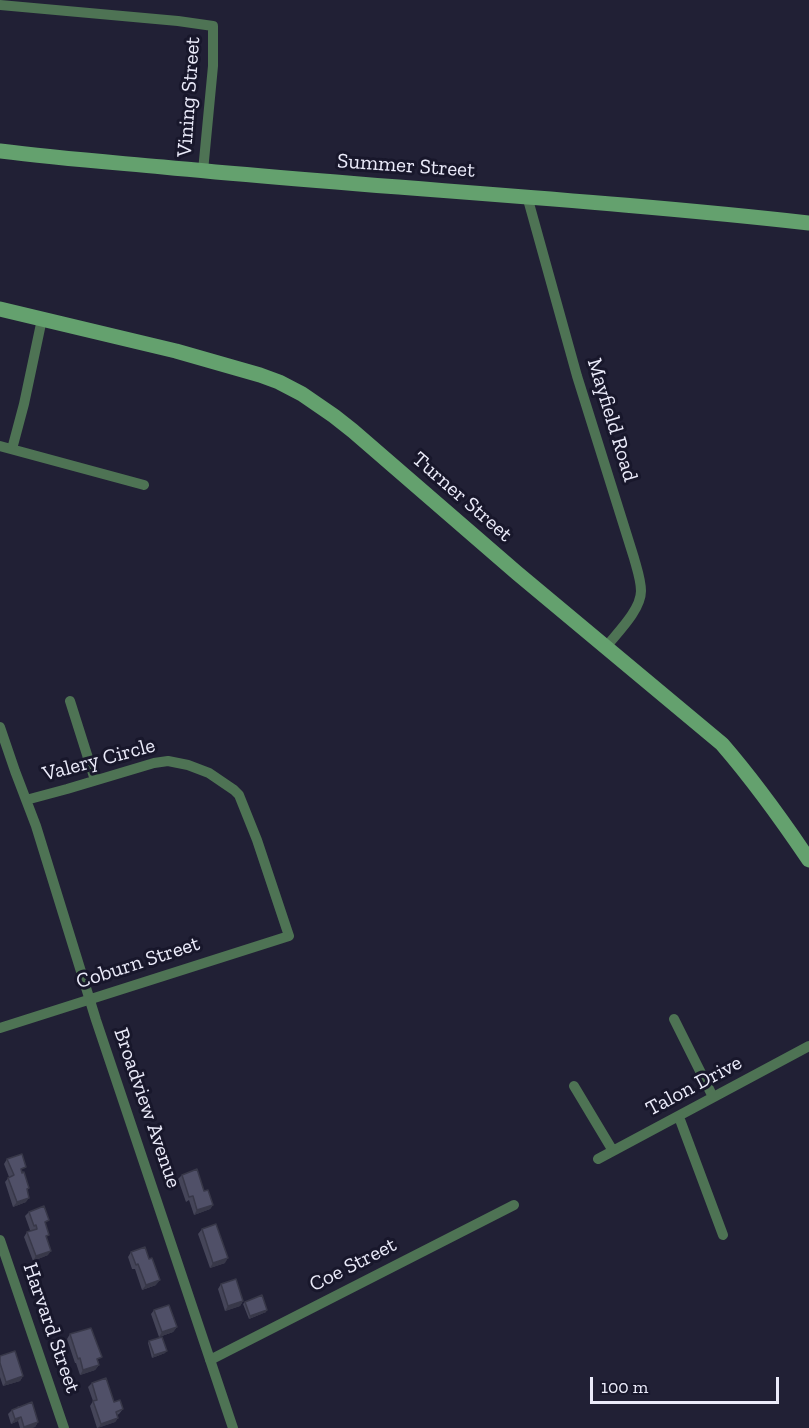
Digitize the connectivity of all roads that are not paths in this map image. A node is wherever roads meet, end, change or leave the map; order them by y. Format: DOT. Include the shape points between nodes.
graph roads {
  1 [pos="0,4"];
  2 [pos="0,151"];
  3 [pos="203,171"];
  4 [pos="527,196"];
  5 [pos="809,223"];
  6 [pos="0,309"];
  7 [pos="42,319"];
  8 [pos="0,446"];
  9 [pos="12,448"];
  10 [pos="144,485"];
  11 [pos="606,647"];
  12 [pos="70,700"];
  13 [pos="0,727"];
  14 [pos="95,780"];
  15 [pos="26,800"];
  16 [pos="809,860"];
  17 [pos="289,936"];
  18 [pos="90,999"];
  19 [pos="674,1019"];
  20 [pos="0,1028"];
  21 [pos="809,1047"];
  22 [pos="574,1086"];
  23 [pos="713,1097"];
  24 [pos="679,1117"];
  25 [pos="613,1150"];
  26 [pos="598,1159"];
  27 [pos="514,1205"];
  28 [pos="723,1235"];
  29 [pos="0,1240"];
  30 [pos="210,1360"];
  31 [pos="64,1428"];
  32 [pos="233,1428"];
  1 -- 3 [label="street, Vining Street" via="213,26"];
  2 -- 3 [label="main road, Summer Street"];
  3 -- 4 [label="main road, Summer Street"];
  4 -- 5 [label="main road, Summer Street"];
  4 -- 11 [label="street, Mayfield Road" via="641,589 637,606"];
  6 -- 7 [label="main road, Turner Street"];
  7 -- 9 [label="street"];
  7 -- 11 [label="main road, Turner Street" via="250,372 302,394 352,430"];
  8 -- 9 [label="street"];
  9 -- 10 [label="street"];
  11 -- 16 [label="main road, Turner Street" via="722,744"];
  12 -- 14 [label="street"];
  13 -- 15 [label="street, Broadview Avenue"];
  14 -- 15 [label="street, Valery Circle"];
  14 -- 17 [label="street, Valery Circle" via="168,761 209,773 234,790 242,800"];
  15 -- 18 [label="street, Broadview Avenue"];
  17 -- 18 [label="street, Coburn Street"];
  18 -- 20 [label="street, Coburn Street"];
  18 -- 30 [label="street, Broadview Avenue"];
  19 -- 23 [label="street"];
  21 -- 23 [label="street, Talon Drive"];
  22 -- 25 [label="street"];
  23 -- 24 [label="street, Talon Drive"];
  24 -- 25 [label="street, Talon Drive"];
  24 -- 28 [label="street"];
  25 -- 26 [label="street, Talon Drive"];
  27 -- 30 [label="street, Coe Street"];
  29 -- 31 [label="street, Harvard Street"];
  30 -- 32 [label="street, Broadview Avenue"];
}
